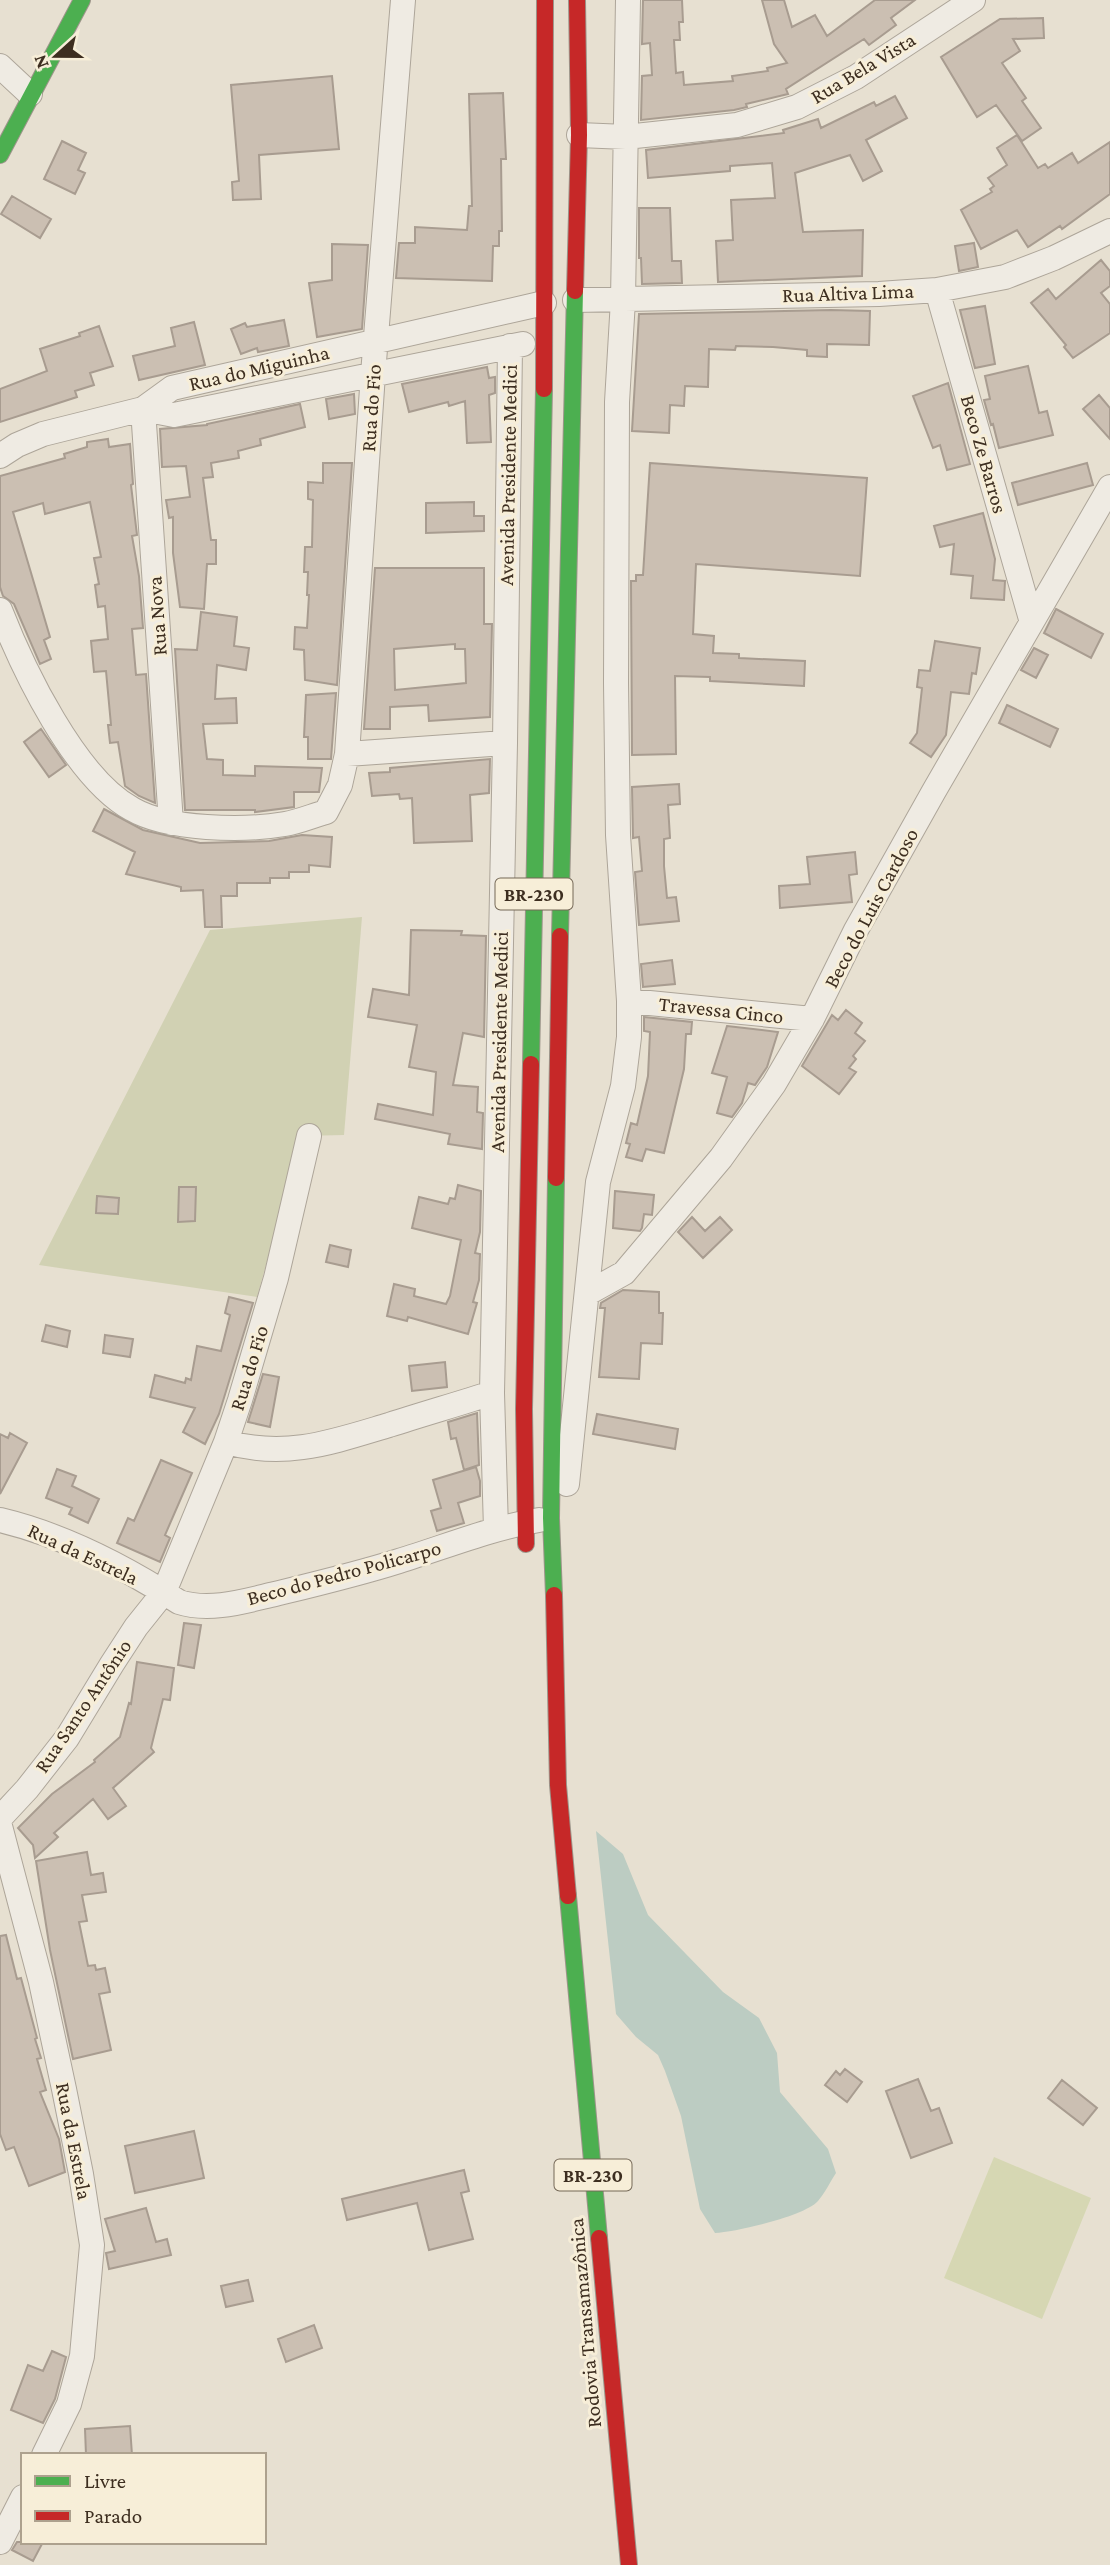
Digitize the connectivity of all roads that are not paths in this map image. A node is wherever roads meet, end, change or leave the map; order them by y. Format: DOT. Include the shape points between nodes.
graph roads {
  1 [pos="82,0"];
  2 [pos="403,0"];
  3 [pos="545,0"];
  4 [pos="577,0"];
  5 [pos="628,0"];
  6 [pos="973,0"];
  7 [pos="0,66"];
  8 [pos="30,94"];
  9 [pos="579,135"];
  10 [pos="626,137"];
  11 [pos="0,155"];
  12 [pos="545,199"];
  13 [pos="576,201"];
  14 [pos="1110,231"];
  15 [pos="937,289"];
  16 [pos="575,300"];
  17 [pos="623,300"];
  18 [pos="544,303"];
  19 [pos="543,341"];
  20 [pos="376,342"];
  21 [pos="510,345"];
  22 [pos="373,374"];
  23 [pos="143,409"];
  24 [pos="544,410"];
  25 [pos="573,413"];
  26 [pos="0,456"];
  27 [pos="1110,487"];
  28 [pos="0,610"];
  29 [pos="1031,619"];
  30 [pos="505,743"];
  31 [pos="347,754"];
  32 [pos="171,823"];
  33 [pos="629,1000"];
  34 [pos="812,1019"];
  35 [pos="309,1136"];
  36 [pos="588,1293"];
  37 [pos="492,1393"];
  38 [pos="226,1442"];
  39 [pos="551,1517"];
  40 [pos="0,1520"];
  41 [pos="524,1522"];
  42 [pos="496,1529"];
  43 [pos="526,1558"];
  44 [pos="164,1592"];
  45 [pos="541,1708"];
  46 [pos="558,1785"];
  47 [pos="0,1818"];
  48 [pos="0,1826"];
  49 [pos="45,2453"];
  50 [pos="21,2501"];
  51 [pos="0,2542"];
  52 [pos="629,2565"];
  1 -- 8 [label="main road"];
  2 -- 20 [label="street, Rua do Fio"];
  3 -- 12 [label="main road, BR-230"];
  4 -- 9 [label="main road, BR-230"];
  5 -- 10 [label="street"];
  6 -- 10 [label="street, Rua Bela Vista" via="856,77 797,107 737,125"];
  7 -- 8 [label="street"];
  8 -- 11 [label="main road"];
  9 -- 10 [label="street, Rua Bela Vista"];
  9 -- 13 [label="main road, BR-230"];
  10 -- 17 [label="street"];
  12 -- 13 [label="main road"];
  12 -- 18 [label="main road, BR-230"];
  13 -- 16 [label="main road, BR-230"];
  14 -- 15 [label="street, Rua Altiva Lima" via="1005,276"];
  15 -- 17 [label="street, Rua Altiva Lima"];
  15 -- 29 [label="street, Beco Ze Barros"];
  16 -- 17 [label="street, Rua Altiva Lima"];
  16 -- 25 [label="main road, BR-230"];
  17 -- 33 [label="street" via="617,402 616,749"];
  18 -- 19 [label="main road, BR-230"];
  18 -- 20 [label="street, Rua do Miguinha"];
  19 -- 21 [label="street, Rua do Miguinha"];
  19 -- 24 [label="main road, BR-230"];
  20 -- 22 [label="street, Rua do Fio"];
  20 -- 23 [label="street, Rua do Miguinha" via="172,388"];
  21 -- 22 [label="street, Rua do Miguinha"];
  21 -- 30 [label="street, Avenida Presidente Medici"];
  22 -- 23 [label="street, Rua do Miguinha" via="174,415"];
  22 -- 31 [label="street, Rua do Fio"];
  23 -- 26 [label="street, Rua do Miguinha" via="43,434"];
  23 -- 32 [label="street, Rua Nova"];
  24 -- 25 [label="main road"];
  24 -- 41 [label="main road, BR-230"];
  25 -- 39 [label="main road, BR-230"];
  27 -- 29 [label="street, Beco do Luis Cardoso"];
  28 -- 32 [label="street" via="19,657 74,751 131,809"];
  29 -- 34 [label="street, Beco do Luis Cardoso" via="856,930"];
  30 -- 31 [label="street"];
  30 -- 37 [label="street, Avenida Presidente Medici"];
  31 -- 32 [label="street, Rua do Fio" via="340,785 326,812 285,824 192,827"];
  33 -- 34 [label="street, Travessa Cinco"];
  33 -- 36 [label="street" via="623,1086 598,1182"];
  34 -- 36 [label="street, Beco do Luis Cardoso" via="774,1084 721,1158 624,1273"];
  35 -- 38 [label="street, Rua do Fio" via="267,1312"];
  36 -- 39 [label="street" via="569,1470 561,1505"];
  37 -- 38 [label="street" via="325,1444 267,1450"];
  37 -- 42 [label="street, Avenida Presidente Medici"];
  38 -- 44 [label="street, Rua do Fio"];
  39 -- 41 [label="street, Beco do Pedro Policarpo"];
  39 -- 46 [label="main road, BR-230"];
  40 -- 44 [label="street, Rua da Estrela" via="70,1544"];
  41 -- 42 [label="street, Beco do Pedro Policarpo"];
  41 -- 43 [label="main road, BR-230"];
  42 -- 44 [label="street, Beco do Pedro Policarpo" via="397,1562 247,1601 189,1605"];
  44 -- 47 [label="street, Rua Santo Antônio" via="111,1664 67,1738"];
  45 -- 46 [label="main road, BR-230"];
  46 -- 52 [label="main road, Rodovia Transamazônica / BR-230"];
  48 -- 49 [label="street, Rua da Estrela" via="41,1982 92,2245 82,2356 69,2404"];
  50 -- 51 [label="street"];
}
